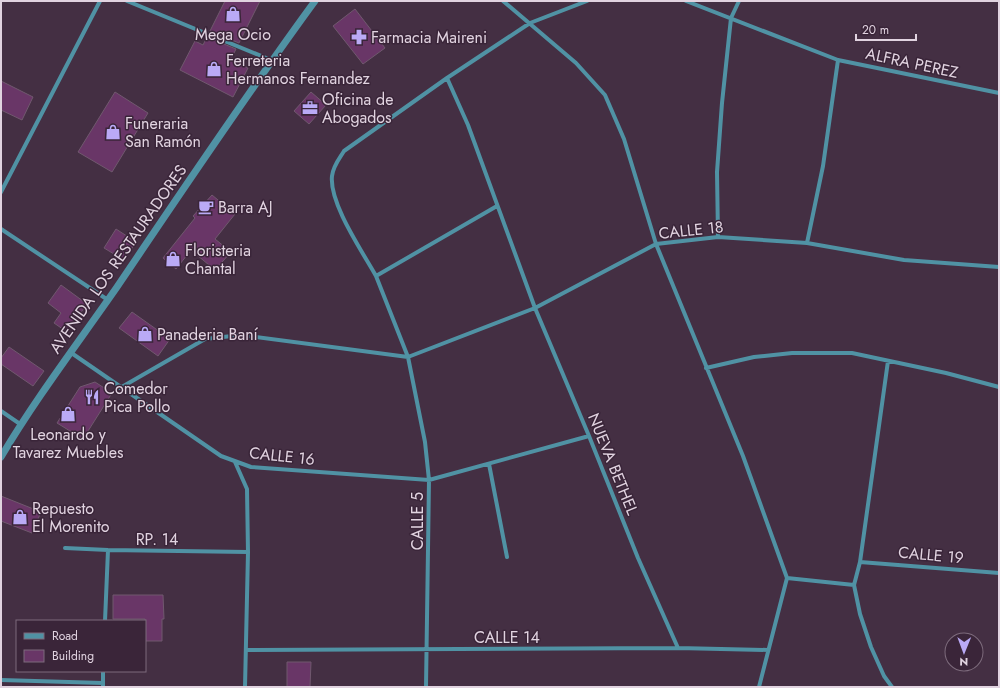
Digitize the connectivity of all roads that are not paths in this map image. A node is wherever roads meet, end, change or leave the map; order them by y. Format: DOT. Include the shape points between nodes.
graph roads {
  1 [pos="100,1"];
  2 [pos="127,1"];
  3 [pos="315,1"];
  4 [pos="503,1"];
  5 [pos="587,1"];
  6 [pos="686,1"];
  7 [pos="739,1"];
  8 [pos="731,18"];
  9 [pos="530,23"];
  10 [pos="271,60"];
  11 [pos="838,60"];
  12 [pos="447,78"];
  13 [pos="999,93"];
  14 [pos="1,192"];
  15 [pos="497,206"];
  16 [pos="1,229"];
  17 [pos="718,237"];
  18 [pos="656,244"];
  19 [pos="807,244"];
  20 [pos="999,267"];
  21 [pos="376,276"];
  22 [pos="108,300"];
  23 [pos="535,308"];
  24 [pos="70,352"];
  25 [pos="408,357"];
  26 [pos="888,361"];
  27 [pos="706,368"];
  28 [pos="999,387"];
  29 [pos="120,388"];
  30 [pos="1,411"];
  31 [pos="20,424"];
  32 [pos="589,436"];
  33 [pos="1,457"];
  34 [pos="235,462"];
  35 [pos="489,464"];
  36 [pos="429,480"];
  37 [pos="65,548"];
  38 [pos="108,550"];
  39 [pos="248,552"];
  40 [pos="507,558"];
  41 [pos="860,562"];
  42 [pos="999,573"];
  43 [pos="787,578"];
  44 [pos="854,585"];
  45 [pos="105,620"];
  46 [pos="678,648"];
  47 [pos="427,649"];
  48 [pos="246,650"];
  49 [pos="768,650"];
  50 [pos="103,672"];
  51 [pos="1,680"];
  52 [pos="103,685"];
  53 [pos="245,687"];
  54 [pos="426,687"];
  55 [pos="759,687"];
  56 [pos="892,687"];
  1 -- 14 [label="street"];
  2 -- 10 [label="street"];
  3 -- 10 [label="street, AVENIDA LOS RESTAURADORES"];
  4 -- 9 [label="street"];
  5 -- 9 [label="street, CALLE 5"];
  6 -- 8 [label="street, ALFRA PEREZ"];
  7 -- 8 [label="street"];
  8 -- 11 [label="street, ALFRA PEREZ"];
  8 -- 17 [label="street" via="722,103"];
  9 -- 12 [label="street, CALLE 5"];
  9 -- 18 [label="street" via="576,63 605,95 624,139"];
  10 -- 22 [label="street, AVENIDA LOS RESTAURADORES"];
  11 -- 13 [label="street, ALFRA PEREZ"];
  11 -- 19 [label="street" via="823,166"];
  12 -- 15 [label="street, NUEVA BETHEL" via="468,125"];
  12 -- 21 [label="street, CALLE 5" via="344,151 336,163 332,176 333,193 342,215"];
  15 -- 21 [label="street"];
  15 -- 23 [label="street, NUEVA BETHEL"];
  16 -- 22 [label="street"];
  17 -- 18 [label="street, CALLE 18"];
  17 -- 19 [label="street, CALLE 18"];
  18 -- 23 [label="street, CALLE 18"];
  18 -- 27 [label="street"];
  19 -- 20 [label="street, CALLE 18" via="904,260"];
  21 -- 25 [label="street, CALLE 5"];
  22 -- 24 [label="street, AVENIDA LOS RESTAURADORES"];
  23 -- 25 [label="street, CALLE 18"];
  23 -- 32 [label="street, NUEVA BETHEL"];
  24 -- 29 [label="street, CALLE 16"];
  24 -- 31 [label="street, AVENIDA LOS RESTAURADORES"];
  25 -- 29 [label="street" via="241,335 205,339"];
  25 -- 36 [label="street, CALLE 5" via="425,442"];
  26 -- 27 [label="street" via="852,353 792,353 754,357"];
  26 -- 28 [label="street"];
  26 -- 41 [label="street"];
  27 -- 43 [label="street"];
  29 -- 34 [label="street, CALLE 16" via="221,456"];
  30 -- 31 [label="street"];
  31 -- 33 [label="street, AVENIDA LOS RESTAURADORES"];
  32 -- 35 [label="street, CALLE 16"];
  32 -- 46 [label="street, NUEVA BETHEL" via="638,558"];
  34 -- 36 [label="street, CALLE 16" via="251,467"];
  34 -- 39 [label="street" via="247,489"];
  35 -- 36 [label="street, CALLE 16"];
  35 -- 40 [label="street"];
  36 -- 47 [label="street, CALLE 5"];
  37 -- 38 [label="street, RP. 14"];
  38 -- 39 [label="street, RP. 14"];
  38 -- 45 [label="street"];
  39 -- 48 [label="street"];
  41 -- 42 [label="street, CALLE 19"];
  41 -- 44 [label="street"];
  43 -- 44 [label="street"];
  43 -- 49 [label="street"];
  44 -- 56 [label="street" via="871,647"];
  46 -- 47 [label="street, CALLE 14"];
  46 -- 49 [label="street, CALLE 14"];
  47 -- 48 [label="street, CALLE 14"];
  47 -- 54 [label="street, CALLE 5"];
  48 -- 53 [label="street"];
  49 -- 55 [label="street"];
  50 -- 52 [label="street"];
  51 -- 52 [label="street"];
}
